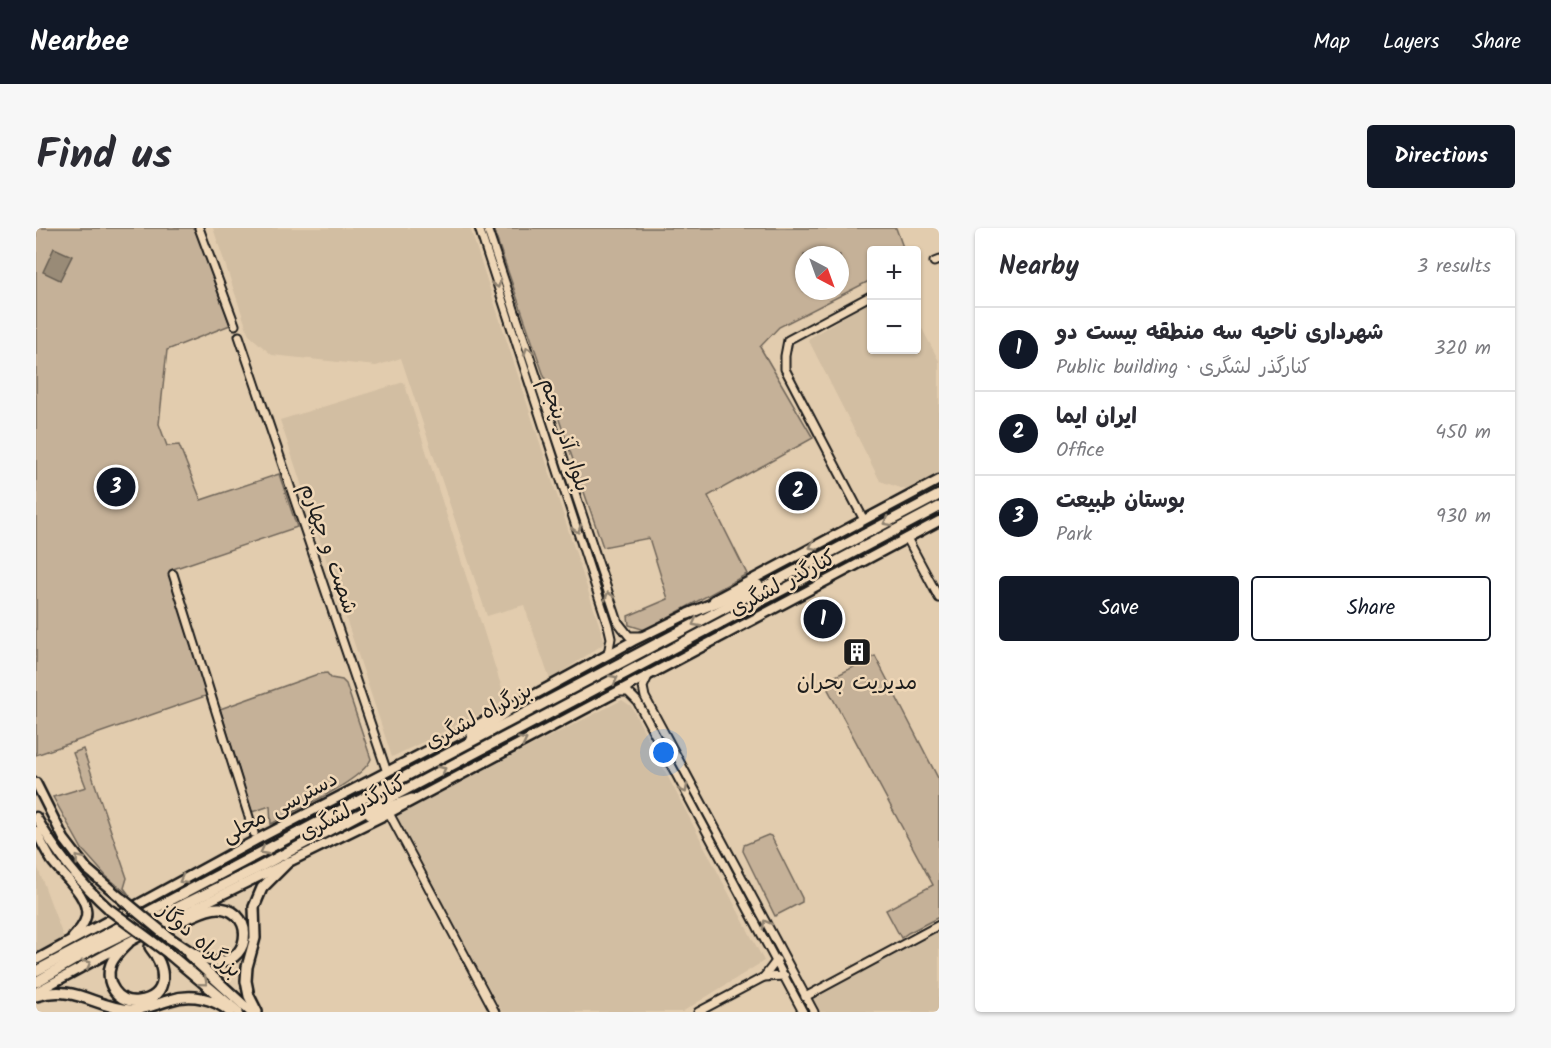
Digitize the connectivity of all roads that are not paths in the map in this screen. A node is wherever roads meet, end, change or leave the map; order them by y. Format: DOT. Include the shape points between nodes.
graph roads {
  1 [pos="199,228"];
  2 [pos="479,228"];
  3 [pos="487,228"];
  4 [pos="867,298"];
  5 [pos="235,325"];
  6 [pos="239,336"];
  7 [pos="939,480"];
  8 [pos="939,495"];
  9 [pos="939,507"];
  10 [pos="864,520"];
  11 [pos="939,521"];
  12 [pos="907,538"];
  13 [pos="794,572"];
  14 [pos="173,574"];
  15 [pos="939,598"];
  16 [pos="687,614"];
  17 [pos="642,636"];
  18 [pos="608,654"];
  19 [pos="652,672"];
  20 [pos="615,692"];
  21 [pos="645,697"];
  22 [pos="637,700"];
  23 [pos="514,706"];
  24 [pos="433,762"];
  25 [pos="387,772"];
  26 [pos="36,783"];
  27 [pos="412,799"];
  28 [pos="389,813"];
  29 [pos="36,816"];
  30 [pos="334,827"];
  31 [pos="36,831"];
  32 [pos="254,834"];
  33 [pos="288,862"];
  34 [pos="122,899"];
  35 [pos="110,910"];
  36 [pos="124,920"];
  37 [pos="162,924"];
  38 [pos="939,925"];
  39 [pos="168,937"];
  40 [pos="128,942"];
  41 [pos="64,945"];
  42 [pos="784,957"];
  43 [pos="36,960"];
  44 [pos="776,960"];
  45 [pos="36,971"];
  46 [pos="784,976"];
  47 [pos="764,977"];
  48 [pos="36,982"];
  49 [pos="36,994"];
  50 [pos="806,997"];
  51 [pos="230,1012"];
  52 [pos="238,1012"];
  53 [pos="251,1012"];
  54 [pos="257,1012"];
  55 [pos="495,1012"];
  56 [pos="698,1012"];
  57 [pos="803,1012"];
  58 [pos="814,1012"];
  1 -- 5 [label="street"];
  2 -- 18 [label="street, بلوار آذر پنجم, one-way" via="608,625"];
  17 -- 3 [label="street, بلوار آذر پنجم, one-way" via="629,636 618,622"];
  4 -- 10 [label="street" via="788,340 785,356 785,369"];
  6 -- 25 [label="street, شصت و چهارم"];
  7 -- 10 [label="main road, کنارگذر لشگری"];
  8 -- 13 [label="highway, بزرگراه لشگری, one-way"];
  30 -- 9 [label="highway, بزرگراه لشگری, one-way"];
  10 -- 16 [label="main road, کنارگذر لشگری, one-way"];
  11 -- 12 [label="main road, کنارگذر لشگری"];
  12 -- 15 [label="street"];
  12 -- 19 [label="main road, کنارگذر لشگری"];
  13 -- 16 [label="highway"];
  13 -- 24 [label="highway, بزرگراه لشگری, one-way"];
  14 -- 32 [label="street"];
  16 -- 17 [label="main road, کنارگذر لشگری"];
  17 -- 18 [label="main road, کنارگذر لشگری"];
  18 -- 23 [label="main road, کنارگذر لشگری"];
  19 -- 20 [label="main road, کنارگذر لشگری"];
  19 -- 21 [label="street" via="643,684"];
  20 -- 22 [label="street" via="628,692"];
  27 -- 20 [label="main road, کنارگذر لشگری, one-way"];
  21 -- 22 [label="street"];
  42 -- 21 [label="street, one-way"];
  22 -- 44 [label="street, one-way"];
  23 -- 24 [label="highway"];
  23 -- 25 [label="main road, دسترسی محلی"];
  24 -- 45 [label="highway, بزرگراه لشگری, one-way"];
  25 -- 41 [label="main road, دسترسی محلی, one-way"];
  34 -- 26 [label="main road, one-way" via="87,868 64,839"];
  27 -- 28 [label="main road, کنارگذر لشگری"];
  27 -- 30 [label="highway"];
  28 -- 33 [label="main road, کنارگذر لشگری"];
  28 -- 55 [label="street"];
  29 -- 35 [label="main road" via="64,862"];
  30 -- 48 [label="highway, بزرگراه لشگری"];
  31 -- 41 [label="main road" via="52,861 85,906 82,926"];
  33 -- 37 [label="main road, کنارگذر لشگری"];
  33 -- 54 [label="highway" via="262,888 254,907 255,938 246,981"];
  34 -- 39 [label="highway, بزرگراه دوگاز, bridge"];
  35 -- 36 [label="highway, بزرگراه دوگاز, bridge"];
  36 -- 40 [label="highway, bridge" via="162,966 159,990 140,1001 114,991 109,983 111,962"];
  36 -- 52 [label="highway, بزرگراه دوگاز, one-way, bridge"];
  37 -- 39 [label="highway" via="218,908 235,915 245,929 242,948 225,961 203,958"];
  37 -- 40 [label="main road, کنارگذر لشگری"];
  38 -- 50 [label="street"];
  39 -- 53 [label="highway, بزرگراه دوگاز"];
  49 -- 40 [label="main road, کنارگذر لشگری, one-way"];
  41 -- 43 [label="main road"];
  42 -- 44 [label="street"];
  42 -- 50 [label="street"];
  44 -- 46 [label="street"];
  44 -- 47 [label="street"];
  46 -- 47 [label="street"];
  46 -- 57 [label="street"];
  47 -- 56 [label="street"];
  49 -- 51 [label="highway" via="68,992 129,1010 172,999 200,997"];
  50 -- 58 [label="street"];
}
